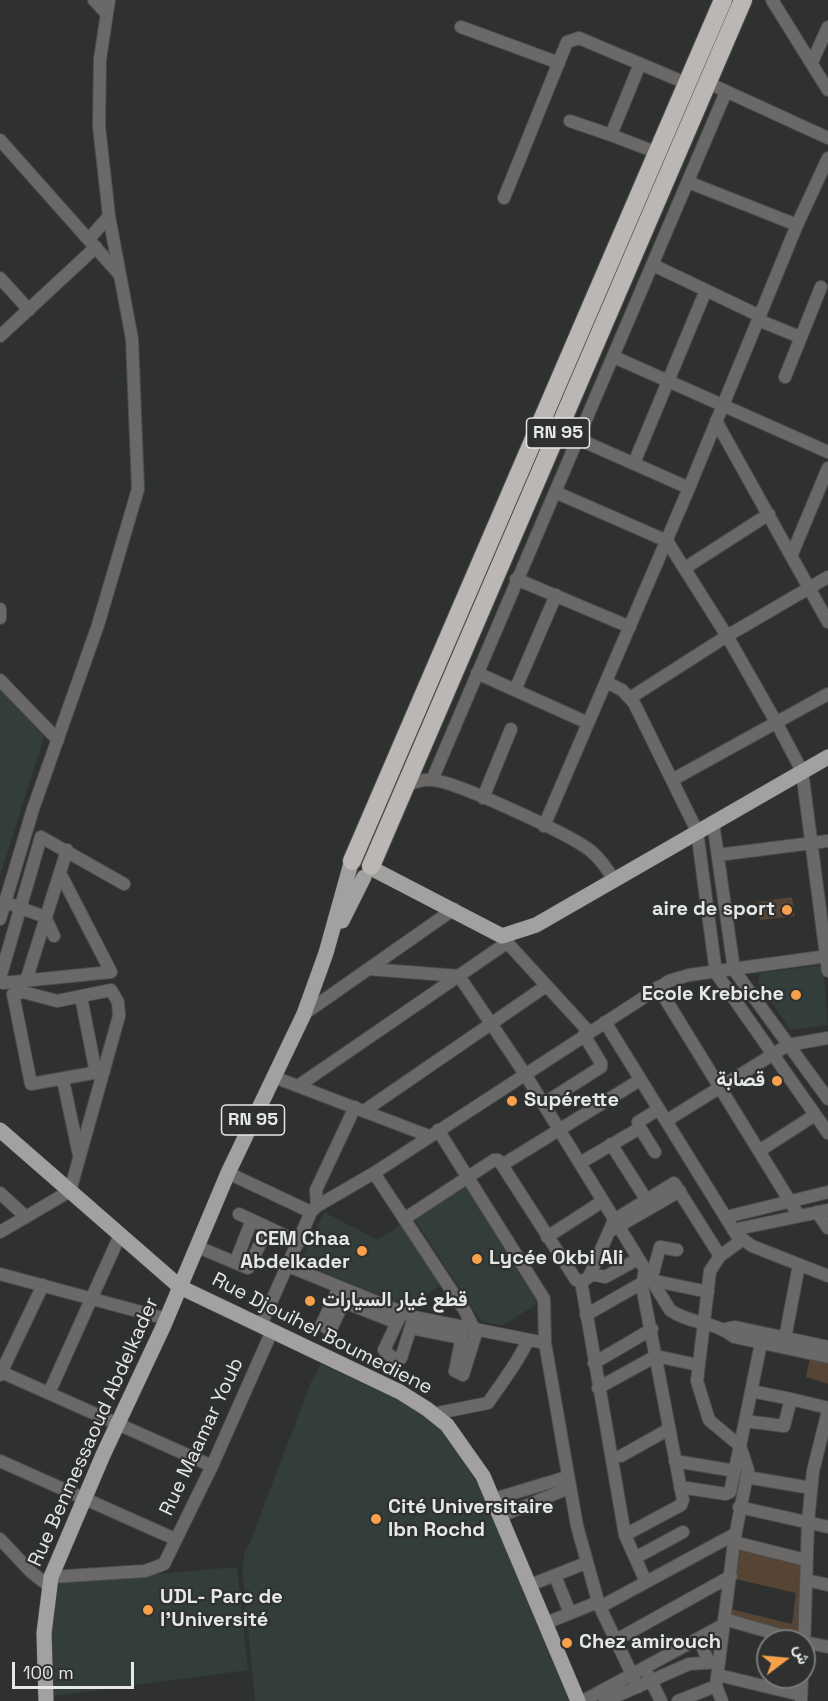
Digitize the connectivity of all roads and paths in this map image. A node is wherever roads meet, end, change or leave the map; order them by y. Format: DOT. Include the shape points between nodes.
graph roads {
  1 [pos="94,0"];
  2 [pos="723,0"];
  3 [pos="743,0"];
  4 [pos="772,0"];
  5 [pos="107,6"];
  6 [pos="461,27"];
  7 [pos="828,27"];
  8 [pos="812,62"];
  9 [pos="559,63"];
  10 [pos="640,64"];
  11 [pos="688,84"];
  12 [pos="708,84"];
  13 [pos="828,90"];
  14 [pos="726,92"];
  15 [pos="570,121"];
  16 [pos="610,135"];
  17 [pos="828,138"];
  18 [pos="0,140"];
  19 [pos="658,153"];
  20 [pos="828,158"];
  21 [pos="688,182"];
  22 [pos="504,198"];
  23 [pos="109,216"];
  24 [pos="797,225"];
  25 [pos="93,243"];
  26 [pos="653,265"];
  27 [pos="121,275"];
  28 [pos="0,278"];
  29 [pos="821,287"];
  30 [pos="706,290"];
  31 [pos="29,310"];
  32 [pos="759,318"];
  33 [pos="0,336"];
  34 [pos="800,338"];
  35 [pos="614,357"];
  36 [pos="785,377"];
  37 [pos="667,382"];
  38 [pos="722,406"];
  39 [pos="717,421"];
  40 [pos="578,439"];
  41 [pos="828,452"];
  42 [pos="634,462"];
  43 [pos="828,468"];
  44 [pos="689,488"];
  45 [pos="555,492"];
  46 [pos="769,514"];
  47 [pos="667,541"];
  48 [pos="792,554"];
  49 [pos="828,567"];
  50 [pos="685,568"];
  51 [pos="516,579"];
  52 [pos="825,579"];
  53 [pos="810,588"];
  54 [pos="556,595"];
  55 [pos="0,609"];
  56 [pos="0,618"];
  57 [pos="828,622"];
  58 [pos="630,627"];
  59 [pos="727,636"];
  60 [pos="477,673"];
  61 [pos="0,680"];
  62 [pos="606,682"];
  63 [pos="515,690"];
  64 [pos="828,694"];
  65 [pos="630,698"];
  66 [pos="776,722"];
  67 [pos="588,723"];
  68 [pos="512,729"];
  69 [pos="58,740"];
  70 [pos="828,757"];
  71 [pos="802,771"];
  72 [pos="432,780"];
  73 [pos="672,780"];
  74 [pos="405,786"];
  75 [pos="483,798"];
  76 [pos="713,822"];
  77 [pos="544,826"];
  78 [pos="698,831"];
  79 [pos="828,841"];
  80 [pos="811,843"];
  81 [pos="67,850"];
  82 [pos="718,855"];
  83 [pos="351,864"];
  84 [pos="60,873"];
  85 [pos="371,873"];
  86 [pos="613,879"];
  87 [pos="124,884"];
  88 [pos="6,901"];
  89 [pos="20,908"];
  90 [pos="454,909"];
  91 [pos="45,917"];
  92 [pos="0,920"];
  93 [pos="54,936"];
  94 [pos="505,939"];
  95 [pos="326,953"];
  96 [pos="827,956"];
  97 [pos="369,969"];
  98 [pos="734,970"];
  99 [pos="828,971"];
  100 [pos="716,973"];
  101 [pos="459,976"];
  102 [pos="0,979"];
  103 [pos="26,981"];
  104 [pos="546,987"];
  105 [pos="658,987"];
  106 [pos="81,996"];
  107 [pos="304,1014"];
  108 [pos="491,1022"];
  109 [pos="604,1022"];
  110 [pos="586,1034"];
  111 [pos="828,1038"];
  112 [pos="788,1045"];
  113 [pos="771,1055"];
  114 [pos="100,1072"];
  115 [pos="525,1074"];
  116 [pos="274,1077"];
  117 [pos="63,1080"];
  118 [pos="640,1080"];
  119 [pos="298,1086"];
  120 [pos="719,1088"];
  121 [pos="828,1098"];
  122 [pos="543,1104"];
  123 [pos="359,1109"];
  124 [pos="659,1109"];
  125 [pos="815,1115"];
  126 [pos="666,1121"];
  127 [pos="640,1128"];
  128 [pos="0,1130"];
  129 [pos="559,1130"];
  130 [pos="434,1133"];
  131 [pos="828,1134"];
  132 [pos="611,1144"];
  133 [pos="759,1151"];
  134 [pos="655,1152"];
  135 [pos="79,1156"];
  136 [pos="580,1163"];
  137 [pos="502,1165"];
  138 [pos="228,1173"];
  139 [pos="374,1173"];
  140 [pos="468,1177"];
  141 [pos="70,1191"];
  142 [pos="828,1192"];
  143 [pos="0,1193"];
  144 [pos="603,1201"];
  145 [pos="790,1201"];
  146 [pos="649,1204"];
  147 [pos="314,1209"];
  148 [pos="822,1211"];
  149 [pos="239,1214"];
  150 [pos="799,1216"];
  151 [pos="26,1217"];
  152 [pos="726,1218"];
  153 [pos="404,1219"];
  154 [pos="252,1220"];
  155 [pos="614,1226"];
  156 [pos="268,1228"];
  157 [pos="828,1228"];
  158 [pos="734,1230"];
  159 [pos="0,1232"];
  160 [pos="120,1234"];
  161 [pos="547,1237"];
  162 [pos="742,1240"];
  163 [pos="298,1242"];
  164 [pos="198,1247"];
  165 [pos="677,1250"];
  166 [pos="720,1256"];
  167 [pos="235,1263"];
  168 [pos="799,1265"];
  169 [pos="288,1266"];
  170 [pos="644,1273"];
  171 [pos="0,1274"];
  172 [pos="828,1276"];
  173 [pos="586,1278"];
  174 [pos="43,1285"];
  175 [pos="180,1287"];
  176 [pos="708,1292"];
  177 [pos="92,1299"];
  178 [pos="586,1315"];
  179 [pos="167,1319"];
  180 [pos="705,1323"];
  181 [pos="266,1328"];
  182 [pos="652,1329"];
  183 [pos="469,1331"];
  184 [pos="762,1338"];
  185 [pos="785,1338"];
  186 [pos="528,1340"];
  187 [pos="545,1343"];
  188 [pos="806,1347"];
  189 [pos="828,1347"];
  190 [pos="656,1356"];
  191 [pos="828,1357"];
  192 [pos="594,1363"];
  193 [pos="698,1365"];
  194 [pos="1,1373"];
  195 [pos="598,1388"];
  196 [pos="751,1391"];
  197 [pos="49,1393"];
  198 [pos="791,1399"];
  199 [pos="828,1410"];
  200 [pos="433,1414"];
  201 [pos="745,1421"];
  202 [pos="118,1424"];
  203 [pos="669,1429"];
  204 [pos="740,1446"];
  205 [pos="621,1456"];
  206 [pos="822,1456"];
  207 [pos="0,1461"];
  208 [pos="675,1461"];
  209 [pos="212,1466"];
  210 [pos="740,1474"];
  211 [pos="568,1482"];
  212 [pos="680,1487"];
  213 [pos="811,1488"];
  214 [pos="84,1499"];
  215 [pos="494,1499"];
  216 [pos="739,1507"];
  217 [pos="501,1516"];
  218 [pos="808,1521"];
  219 [pos="828,1527"];
  220 [pos="683,1532"];
  221 [pos="625,1535"];
  222 [pos="734,1538"];
  223 [pos="0,1539"];
  224 [pos="175,1539"];
  225 [pos="635,1558"];
  226 [pos="806,1560"];
  227 [pos="586,1563"];
  228 [pos="555,1576"];
  229 [pos="731,1576"];
  230 [pos="806,1580"];
  231 [pos="50,1582"];
  232 [pos="646,1582"];
  233 [pos="828,1585"];
  234 [pos="530,1586"];
  235 [pos="599,1604"];
  236 [pos="570,1613"];
  237 [pos="723,1622"];
  238 [pos="546,1623"];
  239 [pos="804,1629"];
  240 [pos="756,1630"];
  241 [pos="699,1638"];
  242 [pos="616,1640"];
  243 [pos="714,1661"];
  244 [pos="644,1666"];
  245 [pos="632,1673"];
  246 [pos="717,1680"];
  247 [pos="651,1681"];
  248 [pos="638,1687"];
  249 [pos="801,1698"];
  250 [pos="46,1701"];
  251 [pos="578,1701"];
  252 [pos="583,1701"];
  253 [pos="605,1701"];
  254 [pos="661,1701"];
  255 [pos="678,1701"];
  256 [pos="722,1701"];
  1 -- 5 [label="street"];
  2 -- 11 [label="highway, RN 95"];
  3 -- 12 [label="highway, RN 95"];
  4 -- 8 [label="street"];
  5 -- 23 [label="street" via="98,102"];
  6 -- 9 [label="street"];
  7 -- 8 [label="street"];
  8 -- 13 [label="street"];
  9 -- 10 [label="street" via="567,42 579,38"];
  9 -- 22 [label="street"];
  10 -- 11 [label="street"];
  10 -- 16 [label="street"];
  11 -- 19 [label="highway, RN 95"];
  12 -- 14 [label="street"];
  12 -- 74 [label="highway, RN 95"];
  14 -- 17 [label="street"];
  14 -- 21 [label="street"];
  15 -- 16 [label="street"];
  16 -- 19 [label="street"];
  18 -- 25 [label="street"];
  19 -- 83 [label="highway, RN 95"];
  20 -- 24 [label="street"];
  21 -- 24 [label="street"];
  21 -- 26 [label="street"];
  23 -- 25 [label="street"];
  23 -- 27 [label="street"];
  24 -- 32 [label="street"];
  25 -- 27 [label="street"];
  25 -- 31 [label="street"];
  26 -- 30 [label="street"];
  26 -- 35 [label="street"];
  27 -- 69 [label="street" via="135,371 138,489 95,636"];
  28 -- 31 [label="street"];
  29 -- 34 [label="street"];
  30 -- 32 [label="street"];
  30 -- 37 [label="street"];
  31 -- 33 [label="street"];
  32 -- 34 [label="street"];
  32 -- 38 [label="street"];
  34 -- 36 [label="street"];
  35 -- 37 [label="street"];
  35 -- 40 [label="street"];
  37 -- 38 [label="street"];
  37 -- 42 [label="street"];
  38 -- 39 [label="street"];
  38 -- 41 [label="street"];
  39 -- 44 [label="street"];
  39 -- 46 [label="street"];
  40 -- 42 [label="street"];
  40 -- 45 [label="street"];
  42 -- 44 [label="street"];
  43 -- 48 [label="street"];
  44 -- 47 [label="street"];
  45 -- 47 [label="street"];
  45 -- 51 [label="street"];
  46 -- 48 [label="street"];
  46 -- 50 [label="street"];
  47 -- 50 [label="street"];
  47 -- 58 [label="street"];
  48 -- 53 [label="street"];
  49 -- 52 [label="street"];
  50 -- 59 [label="street"];
  51 -- 54 [label="street"];
  51 -- 60 [label="street"];
  52 -- 53 [label="street"];
  53 -- 57 [label="street"];
  53 -- 59 [label="street"];
  54 -- 58 [label="street"];
  54 -- 63 [label="street"];
  55 -- 56 [label="street"];
  58 -- 62 [label="street"];
  59 -- 65 [label="street"];
  59 -- 66 [label="street"];
  60 -- 63 [label="street"];
  60 -- 72 [label="street"];
  61 -- 69 [label="street"];
  62 -- 65 [label="street"];
  62 -- 67 [label="street"];
  63 -- 67 [label="street"];
  64 -- 66 [label="street"];
  65 -- 73 [label="street"];
  66 -- 71 [label="street"];
  66 -- 73 [label="street"];
  67 -- 77 [label="street"];
  68 -- 75 [label="street"];
  69 -- 88 [label="street"];
  70 -- 71 [label="main road"];
  71 -- 76 [label="main road"];
  71 -- 80 [label="street"];
  72 -- 74 [label="street"];
  72 -- 75 [label="street"];
  73 -- 78 [label="street"];
  74 -- 85 [label="highway, RN 95"];
  75 -- 77 [label="street"];
  76 -- 78 [label="main road"];
  76 -- 82 [label="street"];
  77 -- 86 [label="street" via="591,851"];
  78 -- 86 [label="main road"];
  78 -- 100 [label="street"];
  79 -- 80 [label="street"];
  80 -- 82 [label="street"];
  80 -- 96 [label="street"];
  81 -- 84 [label="street"];
  81 -- 87 [label="street"];
  81 -- 89 [label="street" via="40,838"];
  82 -- 98 [label="street"];
  83 -- 85 [label="main road" via="361,857 368,860"];
  83 -- 95 [label="main road, RN 95"];
  84 -- 91 [label="street"];
  84 -- 103 [label="street" via="111,972"];
  85 -- 90 [label="main road"];
  85 -- 95 [label="main road, RN 95"];
  86 -- 94 [label="main road"];
  88 -- 89 [label="street"];
  88 -- 92 [label="street"];
  89 -- 91 [label="street"];
  89 -- 102 [label="street"];
  90 -- 94 [label="main road"];
  90 -- 97 [label="street"];
  91 -- 93 [label="street"];
  91 -- 103 [label="street"];
  94 -- 101 [label="street"];
  94 -- 104 [label="street"];
  95 -- 107 [label="main road, RN 95"];
  96 -- 98 [label="street"];
  96 -- 99 [label="street"];
  97 -- 101 [label="street"];
  97 -- 107 [label="street"];
  98 -- 100 [label="street"];
  98 -- 112 [label="street"];
  100 -- 105 [label="street" via="685,976"];
  100 -- 113 [label="street"];
  101 -- 108 [label="street"];
  101 -- 119 [label="street"];
  102 -- 103 [label="street" via="3,983"];
  104 -- 108 [label="street"];
  104 -- 110 [label="street"];
  105 -- 109 [label="street"];
  105 -- 120 [label="street"];
  106 -- 114 [label="street"];
  106 -- 114 [label="street" via="111,990 118,1002 119,1018"];
  106 -- 117 [label="street" via="57,1001 18,991 12,996 30,1083"];
  107 -- 116 [label="main road, RN 95"];
  108 -- 115 [label="street"];
  108 -- 123 [label="street"];
  109 -- 110 [label="street"];
  109 -- 118 [label="street"];
  110 -- 115 [label="street"];
  110 -- 122 [label="street" via="602,1066"];
  111 -- 112 [label="street"];
  112 -- 113 [label="street"];
  112 -- 121 [label="street"];
  113 -- 120 [label="street"];
  113 -- 125 [label="street"];
  114 -- 117 [label="street"];
  114 -- 135 [label="street"];
  115 -- 122 [label="street"];
  115 -- 130 [label="street"];
  116 -- 119 [label="street"];
  116 -- 138 [label="main road, RN 95"];
  117 -- 135 [label="street"];
  118 -- 124 [label="street"];
  118 -- 129 [label="street"];
  119 -- 123 [label="street"];
  120 -- 126 [label="street"];
  120 -- 133 [label="street"];
  122 -- 129 [label="street"];
  123 -- 130 [label="street"];
  123 -- 147 [label="street, Rue Maamar Youb" via="316,1190"];
  124 -- 126 [label="street"];
  124 -- 127 [label="street" via="638,1122"];
  125 -- 131 [label="street"];
  125 -- 133 [label="street"];
  126 -- 152 [label="street"];
  127 -- 132 [label="street"];
  127 -- 134 [label="street"];
  128 -- 141 [label="main road, Rue Djouihel Boumediene"];
  129 -- 136 [label="street"];
  129 -- 137 [label="street"];
  130 -- 139 [label="street"];
  130 -- 140 [label="street"];
  132 -- 136 [label="street"];
  132 -- 146 [label="street"];
  133 -- 145 [label="street"];
  135 -- 141 [label="street"];
  136 -- 144 [label="street"];
  137 -- 140 [label="street" via="496,1159"];
  137 -- 161 [label="street"];
  138 -- 147 [label="street"];
  138 -- 164 [label="main road, RN 95"];
  139 -- 147 [label="street"];
  139 -- 153 [label="street"];
  140 -- 153 [label="street"];
  140 -- 187 [label="street" via="542,1293"];
  141 -- 151 [label="street"];
  141 -- 160 [label="main road, Rue Djouihel Boumediene"];
  142 -- 145 [label="street"];
  143 -- 151 [label="street"];
  144 -- 155 [label="street"];
  144 -- 161 [label="street"];
  145 -- 150 [label="street"];
  145 -- 152 [label="street"];
  146 -- 155 [label="street"];
  146 -- 166 [label="street" via="677,1187"];
  147 -- 163 [label="street, Rue Maamar Youb"];
  148 -- 150 [label="street"];
  148 -- 157 [label="street"];
  149 -- 154 [label="street"];
  150 -- 158 [label="street"];
  151 -- 159 [label="street"];
  152 -- 158 [label="street"];
  153 -- 183 [label="street" via="465,1311"];
  154 -- 156 [label="street"];
  154 -- 167 [label="street"];
  155 -- 170 [label="street"];
  155 -- 173 [label="street"];
  156 -- 163 [label="street"];
  156 -- 167 [label="street" via="250,1267"];
  158 -- 162 [label="street"];
  160 -- 175 [label="main road, Rue Djouihel Boumediene"];
  160 -- 177 [label="street"];
  161 -- 173 [label="street" via="571,1274"];
  162 -- 166 [label="street"];
  162 -- 168 [label="street"];
  163 -- 169 [label="street, Rue Maamar Youb"];
  164 -- 167 [label="street"];
  164 -- 175 [label="main road, RN 95"];
  165 -- 170 [label="street" via="660,1247"];
  166 -- 176 [label="street" via="710,1271"];
  168 -- 172 [label="street"];
  168 -- 185 [label="street"];
  169 -- 181 [label="street, Rue Maamar Youb"];
  169 -- 183 [label="street" via="406,1320"];
  170 -- 173 [label="street"];
  170 -- 176 [label="street"];
  170 -- 178 [label="street"];
  170 -- 180 [label="street" via="670,1310"];
  170 -- 182 [label="street"];
  171 -- 174 [label="street"];
  173 -- 178 [label="street"];
  174 -- 177 [label="street"];
  174 -- 194 [label="street"];
  175 -- 179 [label="main road, Rue Benmessaoud Abdelkader"];
  175 -- 181 [label="main road, Rue Djouihel Boumediene"];
  176 -- 180 [label="street"];
  177 -- 179 [label="street"];
  177 -- 197 [label="street"];
  178 -- 192 [label="street"];
  179 -- 202 [label="main road, Rue Benmessaoud Abdelkader"];
  180 -- 184 [label="street" via="725,1329 735,1327"];
  180 -- 193 [label="street"];
  181 -- 200 [label="main road, Rue Djouihel Boumediene" via="400,1392"];
  181 -- 209 [label="street, Rue Maamar Youb"];
  182 -- 190 [label="street"];
  182 -- 192 [label="street"];
  183 -- 186 [label="street"];
  184 -- 185 [label="street"];
  184 -- 188 [label="street"];
  184 -- 196 [label="street"];
  185 -- 188 [label="street"];
  186 -- 187 [label="street"];
  186 -- 200 [label="street" via="517,1363 488,1403"];
  187 -- 211 [label="street"];
  188 -- 189 [label="street"];
  188 -- 191 [label="street"];
  190 -- 193 [label="street"];
  190 -- 195 [label="street"];
  190 -- 203 [label="street"];
  192 -- 195 [label="street"];
  193 -- 204 [label="street" via="698,1381 709,1420"];
  194 -- 197 [label="street"];
  195 -- 221 [label="street"];
  196 -- 198 [label="street"];
  196 -- 201 [label="street"];
  197 -- 202 [label="street"];
  198 -- 199 [label="street"];
  198 -- 201 [label="street" via="784,1426"];
  199 -- 206 [label="street"];
  200 -- 215 [label="main road, Rue Djouihel Boumediene" via="463,1444"];
  201 -- 204 [label="street"];
  202 -- 209 [label="street"];
  202 -- 214 [label="main road, Rue Benmessaoud Abdelkader"];
  203 -- 205 [label="street"];
  203 -- 208 [label="street"];
  204 -- 210 [label="street"];
  206 -- 213 [label="street"];
  207 -- 214 [label="street"];
  208 -- 210 [label="street"];
  208 -- 212 [label="street"];
  209 -- 224 [label="street, Rue Maamar Youb"];
  210 -- 212 [label="street" via="727,1494"];
  210 -- 213 [label="street"];
  210 -- 216 [label="street"];
  211 -- 215 [label="street"];
  211 -- 217 [label="street"];
  211 -- 227 [label="street"];
  212 -- 221 [label="street" via="682,1504"];
  213 -- 218 [label="street"];
  214 -- 224 [label="street"];
  214 -- 231 [label="main road, Rue Benmessaoud Abdelkader"];
  215 -- 217 [label="main road, Rue Djouihel Boumediene"];
  216 -- 218 [label="street"];
  216 -- 222 [label="street"];
  217 -- 234 [label="main road, Rue Djouihel Boumediene"];
  218 -- 219 [label="street"];
  218 -- 226 [label="street"];
  220 -- 225 [label="street"];
  221 -- 225 [label="street"];
  222 -- 226 [label="street"];
  222 -- 229 [label="street"];
  222 -- 232 [label="street"];
  223 -- 231 [label="street"];
  224 -- 231 [label="street, Rue Maamar Youb" via="167,1559 155,1569"];
  225 -- 232 [label="street"];
  226 -- 230 [label="street"];
  227 -- 228 [label="street"];
  227 -- 235 [label="street"];
  228 -- 234 [label="street"];
  228 -- 236 [label="street"];
  229 -- 237 [label="street"];
  229 -- 242 [label="street"];
  230 -- 233 [label="street"];
  230 -- 239 [label="street"];
  231 -- 250 [label="main road, Rue Benmessaoud Abdelkader" via="44,1633"];
  232 -- 235 [label="street"];
  234 -- 238 [label="main road, Rue Djouihel Boumediene"];
  235 -- 236 [label="street"];
  235 -- 242 [label="street"];
  236 -- 238 [label="street"];
  237 -- 240 [label="street"];
  237 -- 241 [label="street"];
  237 -- 243 [label="street"];
  238 -- 251 [label="main road, Rue Djouihel Boumediene"];
  241 -- 243 [label="street"];
  241 -- 244 [label="street"];
  242 -- 245 [label="street"];
  243 -- 246 [label="street"];
  243 -- 247 [label="street" via="689,1664"];
  244 -- 245 [label="street"];
  244 -- 247 [label="street"];
  245 -- 248 [label="street"];
  245 -- 252 [label="street"];
  246 -- 249 [label="street"];
  246 -- 255 [label="street"];
  246 -- 256 [label="street"];
  247 -- 248 [label="street"];
  247 -- 254 [label="street"];
  248 -- 253 [label="street"];
}
